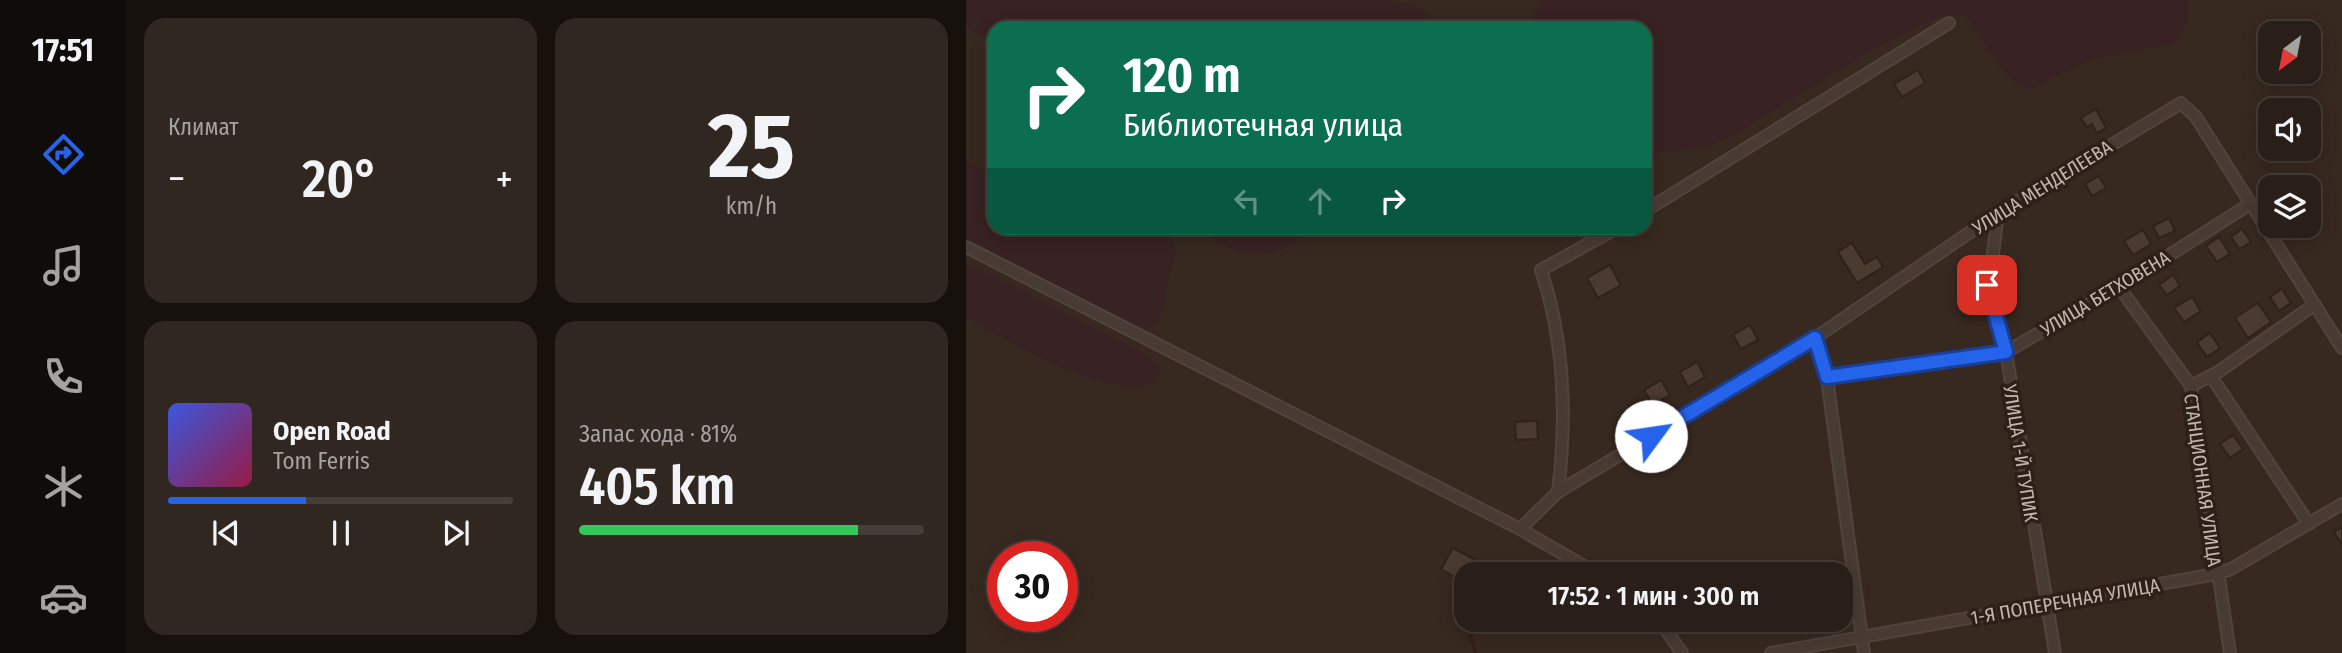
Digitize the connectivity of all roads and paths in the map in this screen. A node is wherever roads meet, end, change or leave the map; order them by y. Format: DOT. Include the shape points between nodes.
graph roads {
  1 [pos="1949,23"];
  2 [pos="2250,204"];
  3 [pos="1652,207"];
  4 [pos="1998,213"];
  5 [pos="1604,235"];
  6 [pos="966,247"];
  7 [pos="2119,287"];
  8 [pos="2315,305"];
  9 [pos="1815,338"];
  10 [pos="2342,348"];
  11 [pos="2006,352"];
  12 [pos="2211,376"];
  13 [pos="1827,377"];
  14 [pos="2191,386"];
  15 [pos="1558,492"];
  16 [pos="2342,504"];
  17 [pos="2309,524"];
  18 [pos="1520,529"];
  19 [pos="1577,562"];
  20 [pos="2216,574"];
  21 [pos="2045,606"];
  22 [pos="1667,632"];
  23 [pos="1861,636"];
  24 [pos="1682,653"];
  25 [pos="1771,653"];
  26 [pos="1864,653"];
  27 [pos="2055,653"];
  28 [pos="2230,653"];
  1 -- 3 [label="street"];
  2 -- 4 [label="street, УЛИЦА МЕНДЕЛЕЕВА" via="2196,117 2181,103"];
  2 -- 7 [label="street, УЛИЦА БЕТХОВЕНА"];
  2 -- 8 [label="street"];
  4 -- 9 [label="street, УЛИЦА МЕНДЕЛЕЕВА"];
  4 -- 11 [label="street, УЛИЦА 1-Й ТУПИК" via="1987,285"];
  5 -- 15 [label="street" via="1541,270 1560,353 1564,413"];
  6 -- 18 [label="street"];
  7 -- 11 [label="street, УЛИЦА БЕТХОВЕНА"];
  7 -- 14 [label="street, СТАНЦИОННАЯ УЛИЦА"];
  8 -- 10 [label="street"];
  8 -- 12 [label="street"];
  9 -- 13 [label="street"];
  9 -- 15 [label="street, УЛИЦА МЕНДЕЛЕЕВА"];
  11 -- 13 [label="street, УЛИЦА БЕТХОВЕНА"];
  11 -- 21 [label="street, УЛИЦА 1-Й ТУПИК"];
  12 -- 14 [label="street"];
  12 -- 17 [label="street"];
  13 -- 23 [label="street"];
  14 -- 20 [label="street, СТАНЦИОННАЯ УЛИЦА"];
  15 -- 18 [label="street, УЛИЦА МЕНДЕЛЕЕВА"];
  16 -- 17 [label="street, 1-Я ПОПЕРЕЧНАЯ УЛИЦА"];
  17 -- 20 [label="street, 1-Я ПОПЕРЕЧНАЯ УЛИЦА"];
  18 -- 19 [label="street"];
  20 -- 21 [label="street, 1-Я ПОПЕРЕЧНАЯ УЛИЦА"];
  20 -- 28 [label="street, СТАНЦИОННАЯ УЛИЦА"];
  21 -- 23 [label="street, 1-Я ПОПЕРЕЧНАЯ УЛИЦА"];
  21 -- 27 [label="street, УЛИЦА 1-Й ТУПИК"];
  22 -- 24 [label="street"];
  23 -- 25 [label="street, 1-Я ПОПЕРЕЧНАЯ УЛИЦА"];
  23 -- 26 [label="street"];
}
